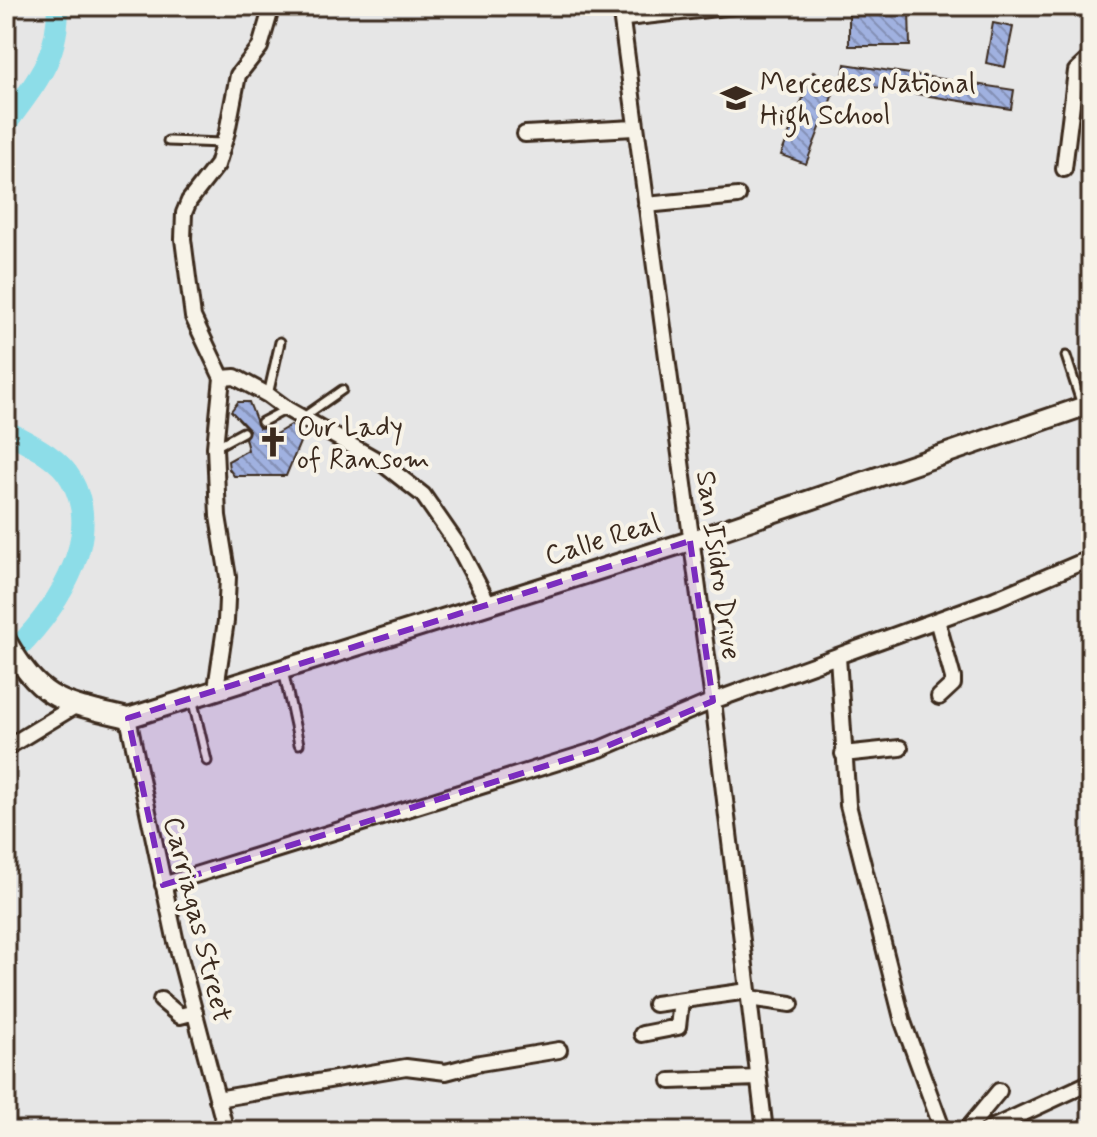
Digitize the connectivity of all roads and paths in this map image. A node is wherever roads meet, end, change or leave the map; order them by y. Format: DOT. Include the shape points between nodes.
graph roads {
  1 [pos="272,6"];
  2 [pos="620,6"];
  3 [pos="767,6"];
  4 [pos="622,22"];
  5 [pos="1091,57"];
  6 [pos="634,128"];
  7 [pos="525,134"];
  8 [pos="168,141"];
  9 [pos="225,143"];
  10 [pos="1064,169"];
  11 [pos="738,196"];
  12 [pos="646,205"];
  13 [pos="280,342"];
  14 [pos="1066,356"];
  15 [pos="222,378"];
  16 [pos="342,390"];
  17 [pos="268,395"];
  18 [pos="1087,405"];
  19 [pos="287,409"];
  20 [pos="302,418"];
  21 [pos="262,422"];
  22 [pos="243,432"];
  23 [pos="215,447"];
  24 [pos="690,541"];
  25 [pos="1091,558"];
  26 [pos="489,605"];
  27 [pos="937,620"];
  28 [pos="6,640"];
  29 [pos="838,657"];
  30 [pos="282,668"];
  31 [pos="216,688"];
  32 [pos="191,696"];
  33 [pos="939,697"];
  34 [pos="713,701"];
  35 [pos="75,706"];
  36 [pos="128,718"];
  37 [pos="299,744"];
  38 [pos="6,748"];
  39 [pos="900,748"];
  40 [pos="843,754"];
  41 [pos="207,761"];
  42 [pos="163,885"];
  43 [pos="748,995"];
  44 [pos="161,1000"];
  45 [pos="681,1001"];
  46 [pos="655,1004"];
  47 [pos="791,1004"];
  48 [pos="195,1012"];
  49 [pos="642,1034"];
  50 [pos="559,1050"];
  51 [pos="758,1078"];
  52 [pos="670,1081"];
  53 [pos="1091,1082"];
  54 [pos="999,1091"];
  55 [pos="217,1099"];
  56 [pos="226,1131"];
  57 [pos="765,1131"];
  58 [pos="807,1131"];
  59 [pos="889,1131"];
  60 [pos="943,1131"];
  61 [pos="966,1131"];
  62 [pos="985,1131"];
  1 -- 9 [label="street" via="260,47 238,75"];
  2 -- 4 [label="street, San Isidro Drive"];
  3 -- 4 [label="lane"];
  4 -- 6 [label="street, San Isidro Drive"];
  5 -- 10 [label="street" via="1076,71"];
  6 -- 7 [label="street"];
  6 -- 12 [label="street, San Isidro Drive"];
  8 -- 9 [label="lane"];
  9 -- 15 [label="street" via="217,165 189,201 183,239 193,317"];
  11 -- 12 [label="street"];
  12 -- 24 [label="street, San Isidro Drive"];
  13 -- 17 [label="lane"];
  14 -- 18 [label="lane"];
  15 -- 17 [label="street" via="235,377"];
  15 -- 23 [label="street"];
  16 -- 20 [label="lane"];
  17 -- 19 [label="street"];
  18 -- 24 [label="street, Calle Real"];
  19 -- 20 [label="street"];
  19 -- 21 [label="lane"];
  20 -- 26 [label="street" via="382,463 423,495"];
  22 -- 23 [label="lane"];
  23 -- 31 [label="street" via="228,577"];
  24 -- 26 [label="street, Calle Real"];
  24 -- 34 [label="street, San Isidro Drive"];
  25 -- 27 [label="street"];
  26 -- 30 [label="street, Calle Real"];
  27 -- 29 [label="street"];
  27 -- 33 [label="street" via="953,678"];
  28 -- 35 [label="street" via="23,670 48,695"];
  29 -- 34 [label="street"];
  29 -- 40 [label="street"];
  30 -- 31 [label="street, Calle Real"];
  30 -- 37 [label="lane"];
  31 -- 32 [label="street, Calle Real"];
  32 -- 36 [label="street, Calle Real"];
  32 -- 41 [label="lane"];
  34 -- 42 [label="street" via="600,749"];
  34 -- 43 [label="street, San Isidro Drive"];
  35 -- 36 [label="street"];
  35 -- 38 [label="street"];
  36 -- 42 [label="street, Carriagas Street"];
  39 -- 40 [label="street"];
  40 -- 60 [label="street" via="848,805 888,969"];
  42 -- 48 [label="street, Carriagas Street"];
  43 -- 45 [label="street"];
  43 -- 47 [label="street"];
  43 -- 51 [label="street, San Isidro Drive"];
  44 -- 48 [label="street" via="180,1016"];
  45 -- 46 [label="street"];
  45 -- 49 [label="street" via="678,1027"];
  48 -- 55 [label="street, Carriagas Street"];
  50 -- 55 [label="street" via="446,1072 406,1067"];
  51 -- 52 [label="street"];
  51 -- 57 [label="street, San Isidro Drive"];
  53 -- 62 [label="street"];
  54 -- 61 [label="street"];
  55 -- 56 [label="street, Carriagas Street"];
  58 -- 59 [label="street"];
}
